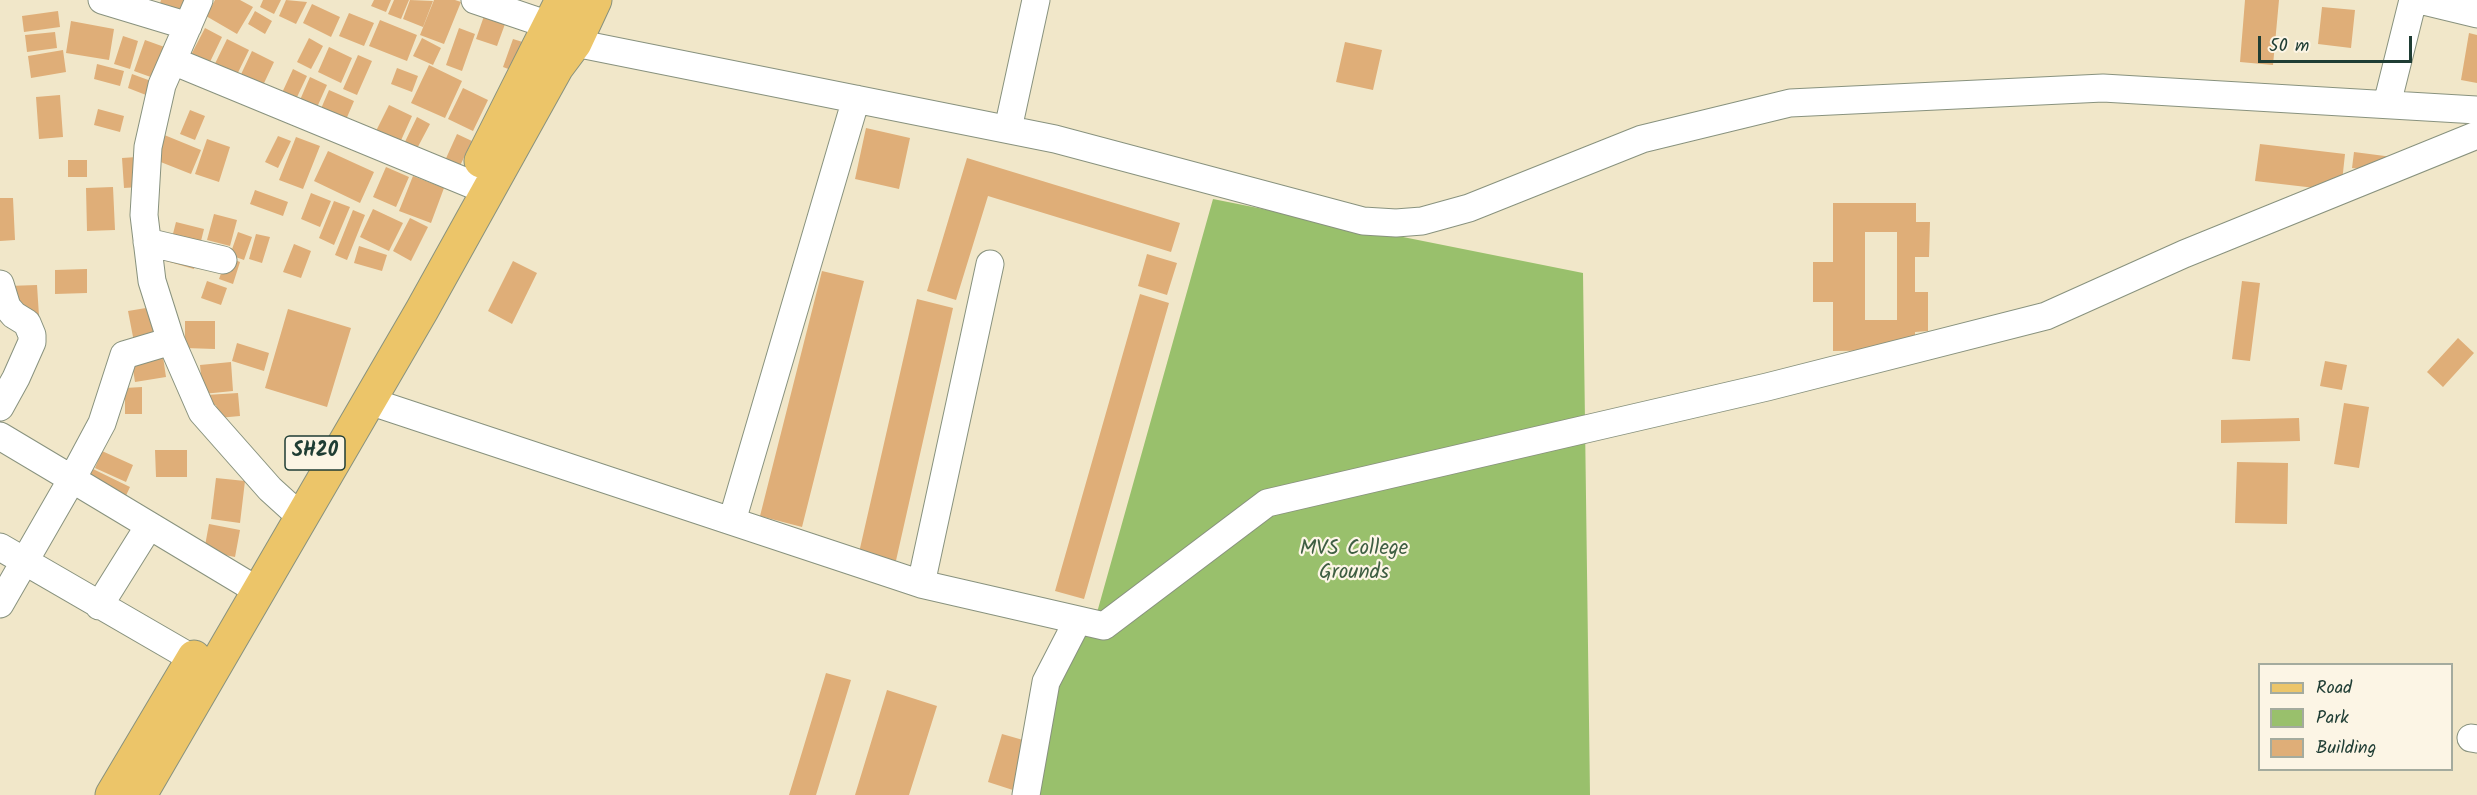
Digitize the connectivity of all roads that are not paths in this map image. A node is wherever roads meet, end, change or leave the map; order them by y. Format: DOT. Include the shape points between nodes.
graph roads {
  1 [pos="102,0"];
  2 [pos="199,0"];
  3 [pos="475,0"];
  4 [pos="595,0"];
  5 [pos="1036,0"];
  6 [pos="2413,0"];
  7 [pos="2419,0"];
  8 [pos="2477,14"];
  9 [pos="562,23"];
  10 [pos="188,26"];
  11 [pos="173,61"];
  12 [pos="856,99"];
  13 [pos="2387,104"];
  14 [pos="2477,110"];
  15 [pos="1008,129"];
  16 [pos="2477,135"];
  17 [pos="479,186"];
  18 [pos="147,242"];
  19 [pos="223,260"];
  20 [pos="990,264"];
  21 [pos="0,284"];
  22 [pos="171,341"];
  23 [pos="369,400"];
  24 [pos="0,406"];
  25 [pos="0,436"];
  26 [pos="72,478"];
  27 [pos="294,511"];
  28 [pos="732,521"];
  29 [pos="149,526"];
  30 [pos="0,547"];
  31 [pos="25,562"];
  32 [pos="921,584"];
  33 [pos="250,586"];
  34 [pos="0,604"];
  35 [pos="99,606"];
  36 [pos="1078,620"];
  37 [pos="202,665"];
  38 [pos="112,795"];
  39 [pos="140,795"];
  40 [pos="1026,795"];
  1 -- 10 [label="street"];
  2 -- 10 [label="street"];
  3 -- 9 [label="street"];
  4 -- 9 [label="main road, SH20"];
  5 -- 15 [label="street"];
  6 -- 13 [label="street"];
  7 -- 8 [label="street"];
  9 -- 12 [label="street"];
  9 -- 17 [label="main road, SH20" via="557,67"];
  10 -- 11 [label="street"];
  11 -- 17 [label="street"];
  11 -- 18 [label="street" via="162,86 148,147 144,215"];
  12 -- 15 [label="street"];
  12 -- 28 [label="street"];
  13 -- 14 [label="street"];
  13 -- 15 [label="street" via="2103,88 1790,103 1641,139 1469,208 1396,224 1363,221"];
  16 -- 36 [label="street" via="2184,254 2046,316 1767,387 1267,504 1104,626"];
  17 -- 23 [label="main road, SH20"];
  17 -- 27 [label="main road, SH20"];
  18 -- 19 [label="street"];
  18 -- 22 [label="street" via="152,281"];
  20 -- 32 [label="street"];
  21 -- 24 [label="street" via="7,307 27,323 32,334 32,342"];
  22 -- 26 [label="street" via="124,355 102,423"];
  22 -- 27 [label="street" via="202,412"];
  23 -- 27 [label="main road, SH20"];
  23 -- 28 [label="street"];
  25 -- 26 [label="street"];
  26 -- 29 [label="street"];
  26 -- 31 [label="street"];
  27 -- 33 [label="main road, SH20"];
  28 -- 32 [label="street"];
  29 -- 33 [label="street"];
  29 -- 35 [label="street"];
  30 -- 31 [label="street"];
  31 -- 34 [label="street"];
  31 -- 35 [label="street"];
  32 -- 36 [label="street"];
  33 -- 37 [label="main road, SH20"];
  35 -- 37 [label="street"];
  36 -- 40 [label="street" via="1046,682"];
  37 -- 38 [label="main road, SH20"];
  37 -- 39 [label="main road, SH20"];
}
